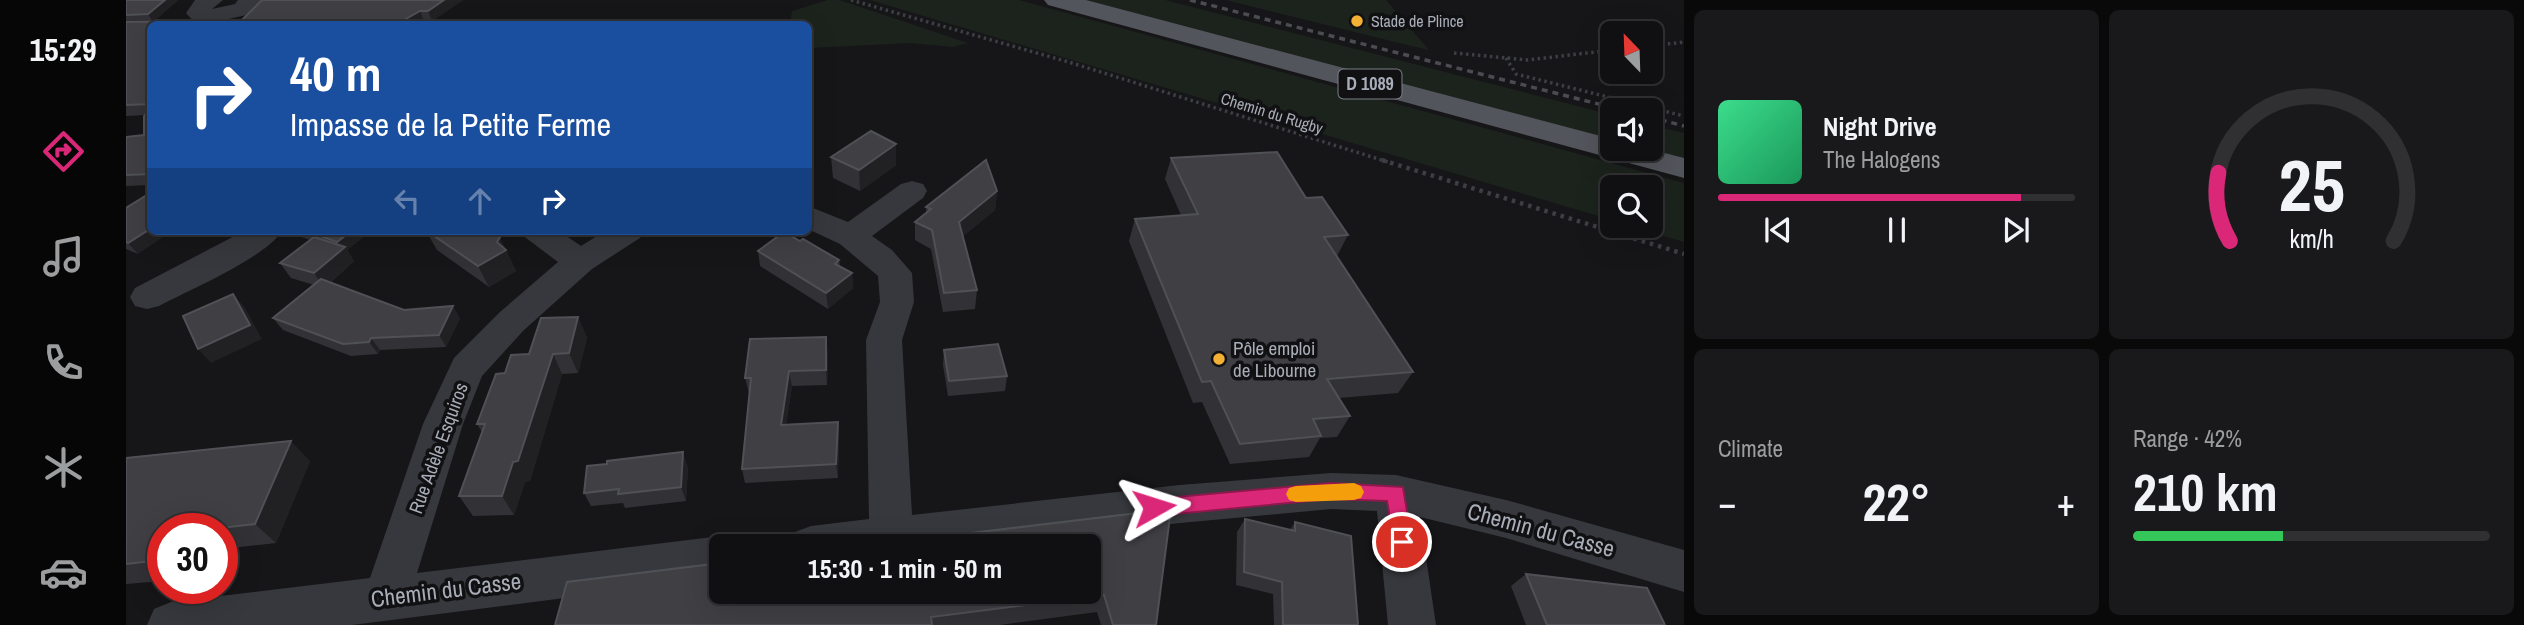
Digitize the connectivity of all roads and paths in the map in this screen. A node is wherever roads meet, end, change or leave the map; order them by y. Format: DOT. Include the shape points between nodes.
graph roads {
  1 [pos="212,0"];
  2 [pos="251,0"];
  3 [pos="851,0"];
  4 [pos="1057,0"];
  5 [pos="1684,42"];
  6 [pos="1663,44"];
  7 [pos="1600,51"];
  8 [pos="1454,53"];
  9 [pos="1506,58"];
  10 [pos="1684,117"];
  11 [pos="1684,168"];
  12 [pos="912,191"];
  13 [pos="812,218"];
  14 [pos="260,235"];
  15 [pos="543,235"];
  16 [pos="622,235"];
  17 [pos="851,236"];
  18 [pos="1684,254"];
  19 [pos="580,261"];
  20 [pos="147,297"];
  21 [pos="1396,493"];
  22 [pos="891,534"];
  23 [pos="909,534"];
  24 [pos="709,558"];
  25 [pos="1684,571"];
  26 [pos="386,597"];
  27 [pos="171,625"];
  28 [pos="1412,625"];
  1 -- 2 [label="street" via="198,13 202,18 243,9"];
  3 -- 18 [label="path, Chemin du Rugby" via="1072,63"];
  4 -- 11 [label="main road, D 1089"];
  5 -- 6 [label="path"];
  7 -- 9 [label="path" via="1528,60"];
  8 -- 9 [label="path"];
  9 -- 10 [label="path" via="1516,74"];
  12 -- 17 [label="street"];
  13 -- 17 [label="street"];
  14 -- 20 [label="street"];
  15 -- 19 [label="street"];
  16 -- 19 [label="street, Rue Adèle Esquiros"];
  17 -- 22 [label="street" via="895,273 897,302 884,340"];
  19 -- 26 [label="street, Rue Adèle Esquiros" via="467,368 443,424"];
  21 -- 23 [label="street, Chemin du Casse" via="1331,491"];
  21 -- 25 [label="street, Chemin du Casse" via="1506,519"];
  21 -- 28 [label="street"];
  24 -- 26 [label="street, Chemin du Casse"];
  26 -- 27 [label="street, Chemin du Casse"];
}
